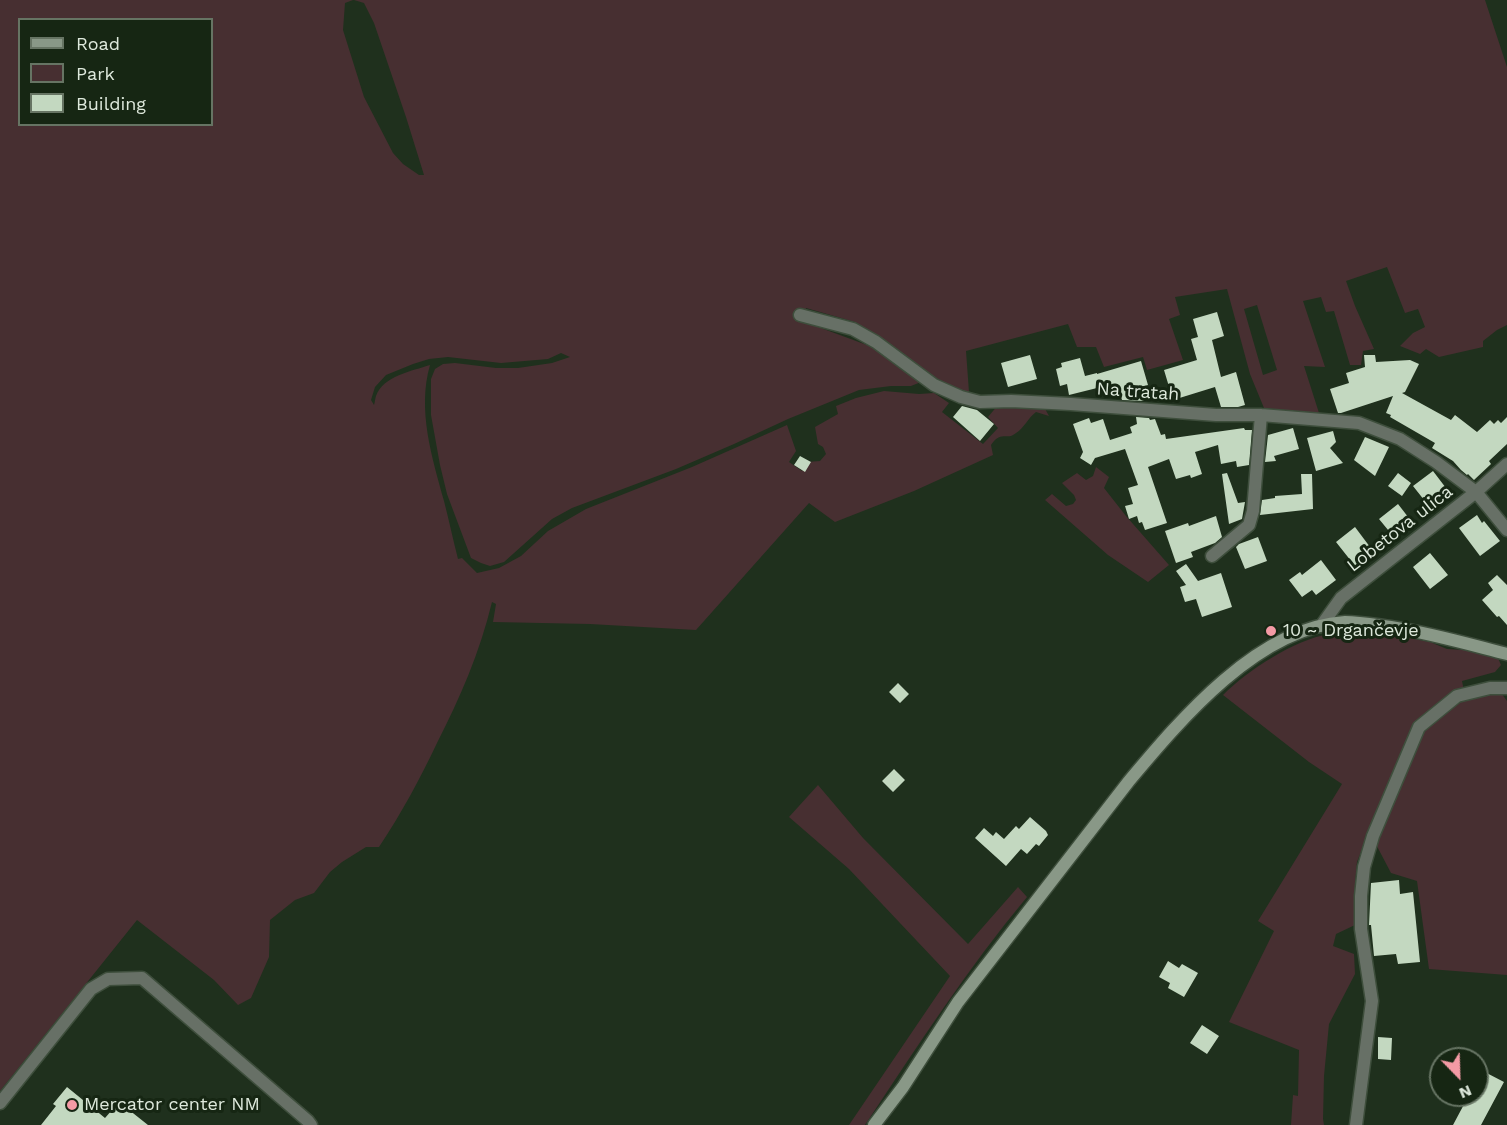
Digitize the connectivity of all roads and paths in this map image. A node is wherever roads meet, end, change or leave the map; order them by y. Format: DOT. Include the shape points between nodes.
graph roads {
  1 [pos="800,315"];
  2 [pos="1261,415"];
  3 [pos="1507,464"];
  4 [pos="1476,492"];
  5 [pos="1507,530"];
  6 [pos="1212,556"];
  7 [pos="1321,626"];
  8 [pos="1507,654"];
  9 [pos="1507,688"];
  10 [pos="0,1103"];
  11 [pos="310,1125"];
  12 [pos="874,1125"];
  13 [pos="1356,1125"];
  1 -- 2 [label="street, Na tratah" via="853,328 934,385 980,402"];
  2 -- 4 [label="street, Na tratah" via="1359,423 1400,439"];
  2 -- 6 [label="street" via="1249,525"];
  3 -- 4 [label="street, Lobetova ulica"];
  4 -- 5 [label="street, Na tratah"];
  4 -- 7 [label="street, Lobetova ulica" via="1341,598"];
  7 -- 8 [label="main road" via="1346,622 1372,624"];
  7 -- 12 [label="main road" via="1277,643 1236,669 1157,747 958,1002"];
  9 -- 13 [label="street" via="1457,696 1419,727 1373,836 1361,896 1361,929 1372,1001"];
  10 -- 11 [label="street" via="91,988 108,979 142,978"];
}
